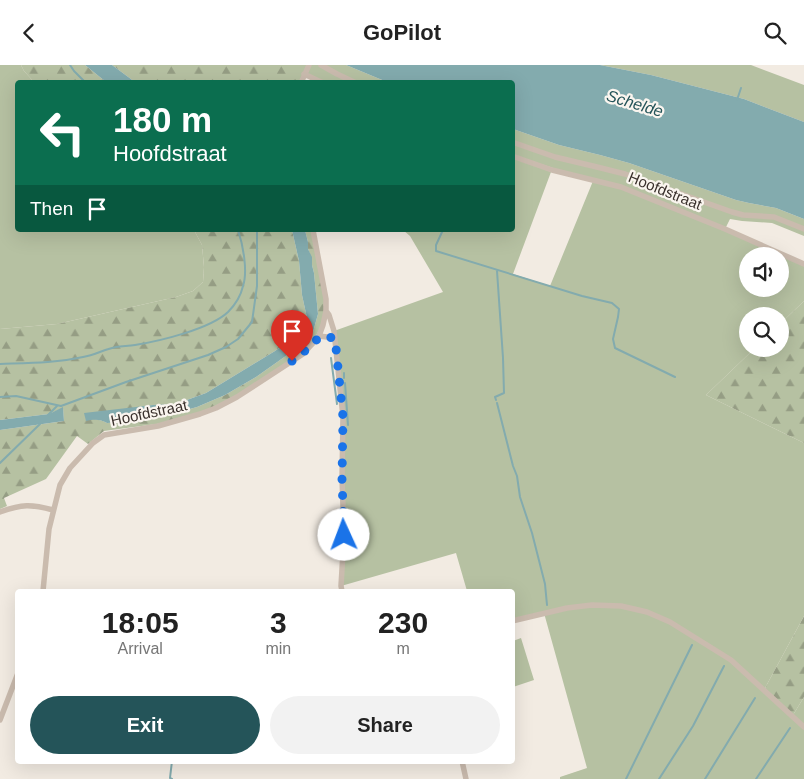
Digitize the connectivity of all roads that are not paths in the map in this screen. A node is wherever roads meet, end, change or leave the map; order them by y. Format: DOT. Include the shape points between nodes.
graph roads {
  1 [pos="309,65"];
  2 [pos="321,65"];
  3 [pos="304,74"];
  4 [pos="302,80"];
  5 [pos="317,80"];
  6 [pos="350,80"];
  7 [pos="515,143"];
  8 [pos="515,156"];
  9 [pos="804,229"];
  10 [pos="313,232"];
  11 [pos="804,264"];
  12 [pos="326,311"];
  13 [pos="320,336"];
  14 [pos="335,338"];
  15 [pos="53,510"];
  16 [pos="0,512"];
  17 [pos="43,589"];
  18 [pos="342,589"];
  19 [pos="515,620"];
  20 [pos="15,681"];
  21 [pos="0,720"];
  22 [pos="804,727"];
  23 [pos="463,764"];
  24 [pos="466,779"];
  1 -- 3 [label="street"];
  2 -- 6 [label="street"];
  3 -- 4 [label="street"];
  3 -- 5 [label="street"];
  7 -- 9 [label="street, Hoofdstraat" via="555,157 625,174 732,212 774,217"];
  8 -- 11 [label="street, Hoofdstraat" via="552,170 621,187"];
  10 -- 12 [label="street, Hoofdstraat"];
  12 -- 13 [label="street, Hoofdstraat"];
  12 -- 14 [label="street, Hoofdstraat"];
  13 -- 14 [label="street"];
  13 -- 15 [label="street, Hoofdstraat" via="303,354 216,408 158,426 104,435 70,468 60,485"];
  14 -- 18 [label="street, Hoofdstraat" via="343,417"];
  15 -- 16 [label="street" via="26,505"];
  15 -- 17 [label="street, Hoofdstraat"];
  19 -- 22 [label="street" via="592,605 621,606 647,612 670,622 731,660"];
  20 -- 21 [label="street"];
  23 -- 24 [label="street"];
}
